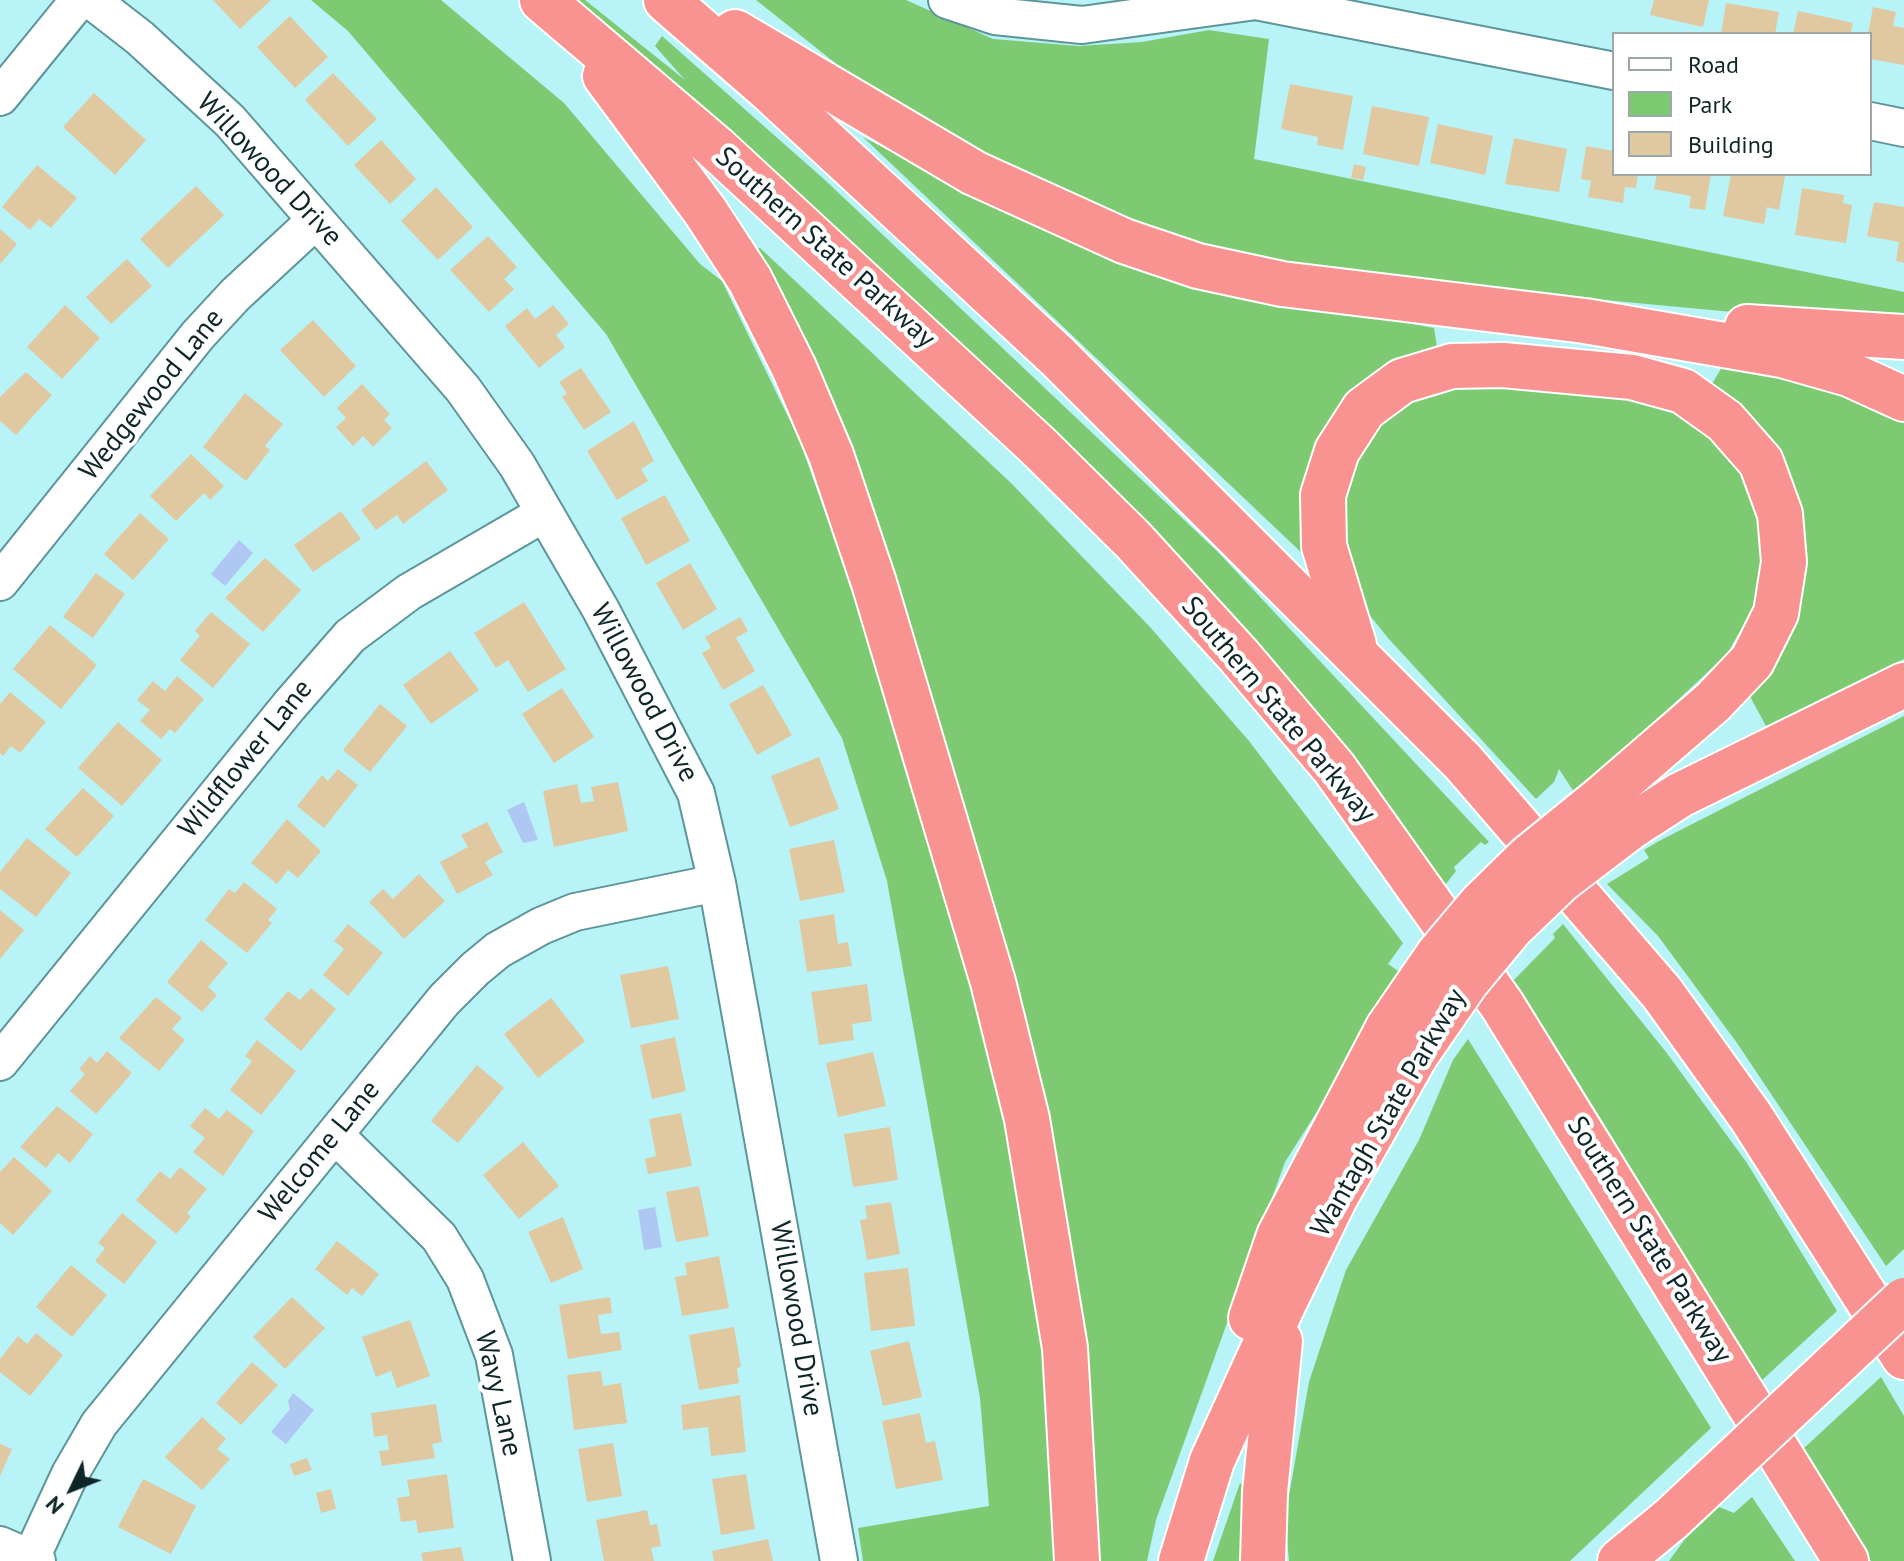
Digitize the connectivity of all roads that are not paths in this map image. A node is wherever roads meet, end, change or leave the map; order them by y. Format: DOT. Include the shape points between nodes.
graph roads {
  1 [pos="79,0"];
  2 [pos="91,0"];
  3 [pos="666,0"];
  4 [pos="682,0"];
  5 [pos="947,0"];
  6 [pos="1256,0"];
  7 [pos="549,5"];
  8 [pos="1612,71"];
  9 [pos="0,97"];
  10 [pos="1872,121"];
  11 [pos="1904,128"];
  12 [pos="316,220"];
  13 [pos="1585,321"];
  14 [pos="1904,337"];
  15 [pos="1904,399"];
  16 [pos="543,514"];
  17 [pos="0,582"];
  18 [pos="1356,651"];
  19 [pos="1904,685"];
  20 [pos="1618,812"];
  21 [pos="717,883"];
  22 [pos="1402,1042"];
  23 [pos="0,1062"];
  24 [pos="335,1135"];
  25 [pos="1904,1300"];
  26 [pos="1284,1303"];
  27 [pos="1904,1357"];
  28 [pos="1212,1461"];
  29 [pos="1671,1519"];
  30 [pos="23,1555"];
  31 [pos="532,1561"];
  32 [pos="839,1561"];
  33 [pos="1077,1561"];
  34 [pos="1181,1561"];
  35 [pos="1263,1561"];
  36 [pos="1620,1561"];
  37 [pos="1646,1561"];
  38 [pos="1846,1561"];
  1 -- 9 [label="street"];
  2 -- 12 [label="street, Willowood Drive" via="230,121"];
  3 -- 18 [label="highway" via="1015,316"];
  4 -- 13 [label="highway" via="960,166 1124,241 1198,266 1282,284"];
  5 -- 6 [label="street" via="995,16 1082,25"];
  6 -- 8 [label="street"];
  7 -- 33 [label="highway" via="705,211 750,280 831,455 993,982 1027,1119 1065,1348"];
  7 -- 38 [label="highway, Southern State Parkway" via="811,234 1038,446 1165,575 1334,768 1511,1019"];
  10 -- 11 [label="street"];
  12 -- 16 [label="street, Willowood Drive" via="463,389 517,465"];
  12 -- 17 [label="street, Wedgewood Lane" via="198,335"];
  13 -- 14 [label="highway"];
  13 -- 15 [label="highway" via="1782,355 1849,374"];
  16 -- 21 [label="street, Willowood Drive" via="601,610 696,793"];
  16 -- 23 [label="street, Wildflower Lane" via="409,592 350,636"];
  18 -- 20 [label="highway" via="1324,546 1323,495 1337,451 1364,409 1402,381 1452,366 1503,365 1632,377 1683,391 1725,421 1761,462 1780,514 1784,562 1776,613 1752,661"];
  18 -- 27 [label="highway" via="1463,762 1662,993 1751,1117"];
  19 -- 20 [label="highway, Wantagh State Parkway" via="1680,795"];
  20 -- 22 [label="highway, Wantagh State Parkway, bridge" via="1467,981"];
  21 -- 24 [label="street, Welcome Lane" via="575,912 498,950 444,1000"];
  21 -- 32 [label="street, Willowood Drive"];
  22 -- 26 [label="highway, Wantagh State Parkway"];
  22 -- 28 [label="highway" via="1279,1236"];
  24 -- 30 [label="street, Welcome Lane" via="99,1424"];
  24 -- 31 [label="street, Wavy Lane" via="439,1237 465,1279 494,1355"];
  25 -- 29 [label="highway, bridge"];
  26 -- 28 [label="highway, Wantagh State Parkway"];
  26 -- 35 [label="highway"];
  28 -- 34 [label="highway, Wantagh State Parkway"];
  29 -- 36 [label="highway"];
  29 -- 37 [label="highway"];
}
